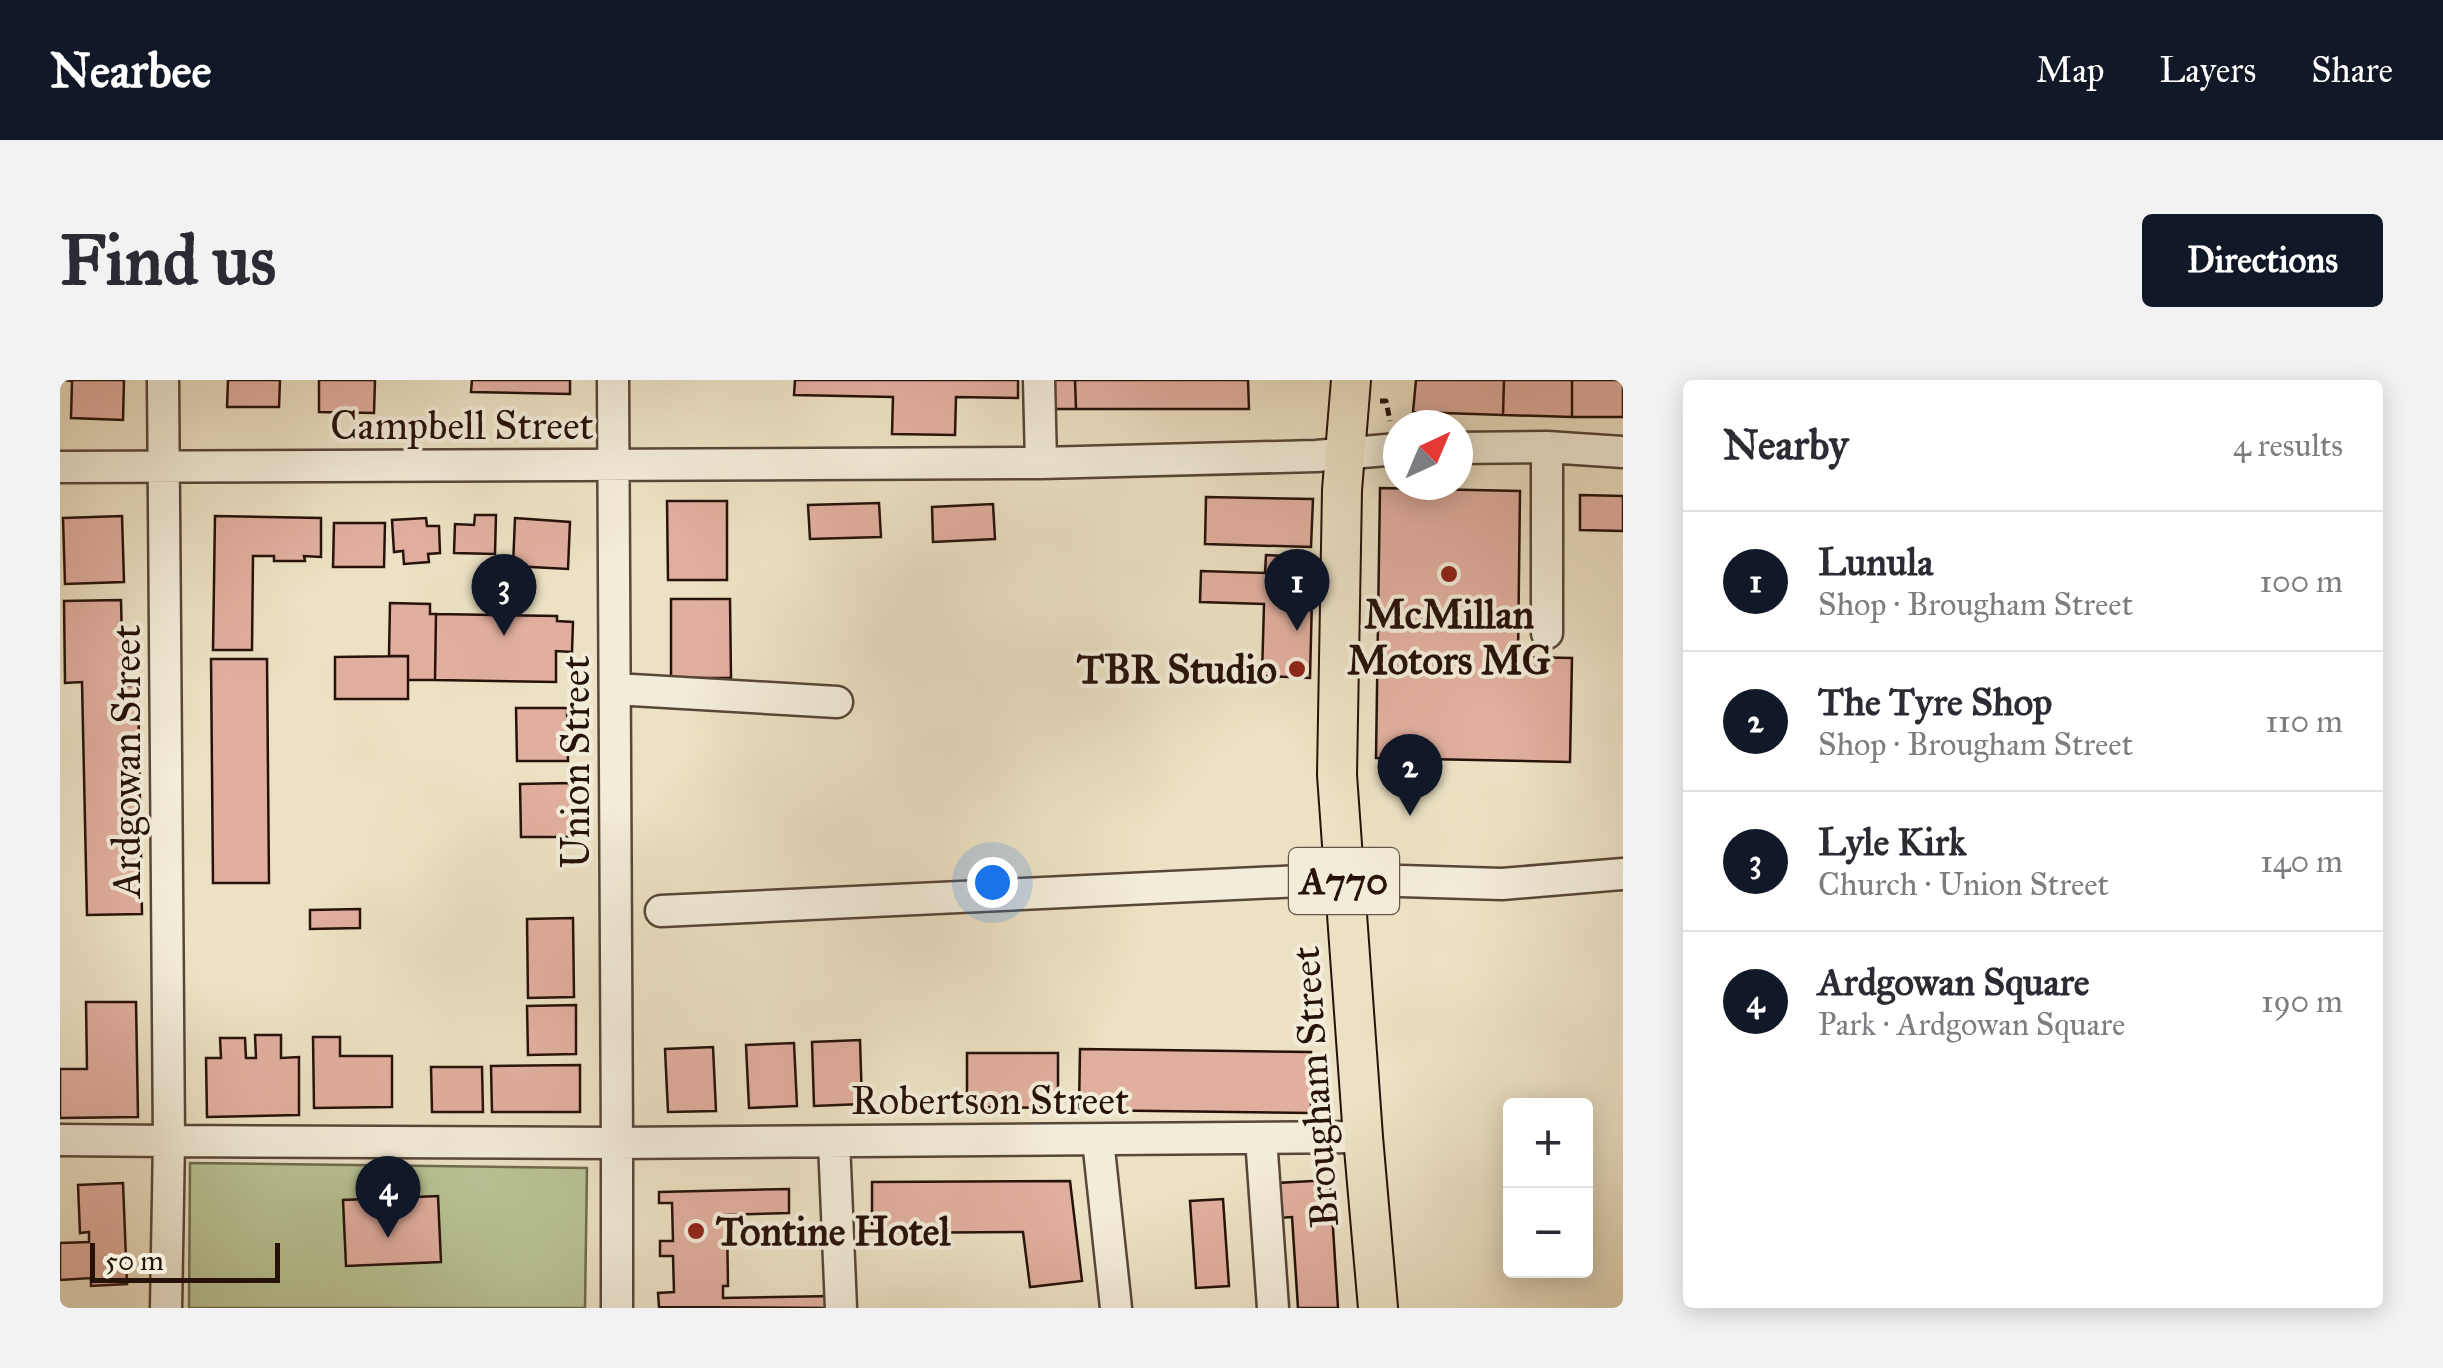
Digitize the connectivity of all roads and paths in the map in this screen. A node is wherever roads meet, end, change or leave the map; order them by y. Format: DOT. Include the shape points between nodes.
graph roads {
  1 [pos="163,380"];
  2 [pos="613,380"];
  3 [pos="1039,380"];
  4 [pos="1351,380"];
  5 [pos="1546,447"];
  6 [pos="1473,448"];
  7 [pos="1383,451"];
  8 [pos="1623,452"];
  9 [pos="1344,453"];
  10 [pos="1041,463"];
  11 [pos="614,465"];
  12 [pos="60,467"];
  13 [pos="164,467"];
  14 [pos="1547,633"];
  15 [pos="615,689"];
  16 [pos="838,702"];
  17 [pos="1623,874"];
  18 [pos="661,912"];
  19 [pos="1261,1138"];
  20 [pos="1363,1138"];
  21 [pos="60,1140"];
  22 [pos="1098,1140"];
  23 [pos="169,1141"];
  24 [pos="834,1142"];
  25 [pos="617,1143"];
  26 [pos="166,1308"];
  27 [pos="618,1308"];
  28 [pos="841,1308"];
  29 [pos="1116,1308"];
  30 [pos="1273,1308"];
  31 [pos="1378,1308"];
  1 -- 13 [label="street, Ardgowan Street"];
  2 -- 11 [label="street, Union Street"];
  3 -- 10 [label="street"];
  4 -- 9 [label="main road, Brougham Street / A770"];
  5 -- 6 [label="street"];
  5 -- 8 [label="street"];
  5 -- 14 [label="street"];
  7 -- 9 [label="street, Campbell Street"];
  9 -- 10 [label="street, Campbell Street"];
  9 -- 20 [label="main road, Brougham Street / A770" via="1337,775"];
  10 -- 11 [label="street, Campbell Street"];
  11 -- 13 [label="street, Campbell Street"];
  11 -- 15 [label="street, Union Street"];
  12 -- 13 [label="street, Campbell Street"];
  13 -- 23 [label="street, Ardgowan Street"];
  15 -- 16 [label="street"];
  15 -- 25 [label="street, Union Street"];
  17 -- 18 [label="street, bridge" via="1502,884 1322,880"];
  19 -- 20 [label="street, Robertson Street"];
  19 -- 22 [label="street, Robertson Street"];
  19 -- 30 [label="street"];
  20 -- 31 [label="main road, Brougham Street / A770"];
  21 -- 23 [label="street"];
  22 -- 24 [label="street, Robertson Street"];
  22 -- 29 [label="street"];
  23 -- 25 [label="street, Robertson Street"];
  23 -- 26 [label="street, Ardgowan Street"];
  24 -- 25 [label="street, Robertson Street"];
  24 -- 28 [label="street"];
  25 -- 27 [label="street, Union Street"];
}
